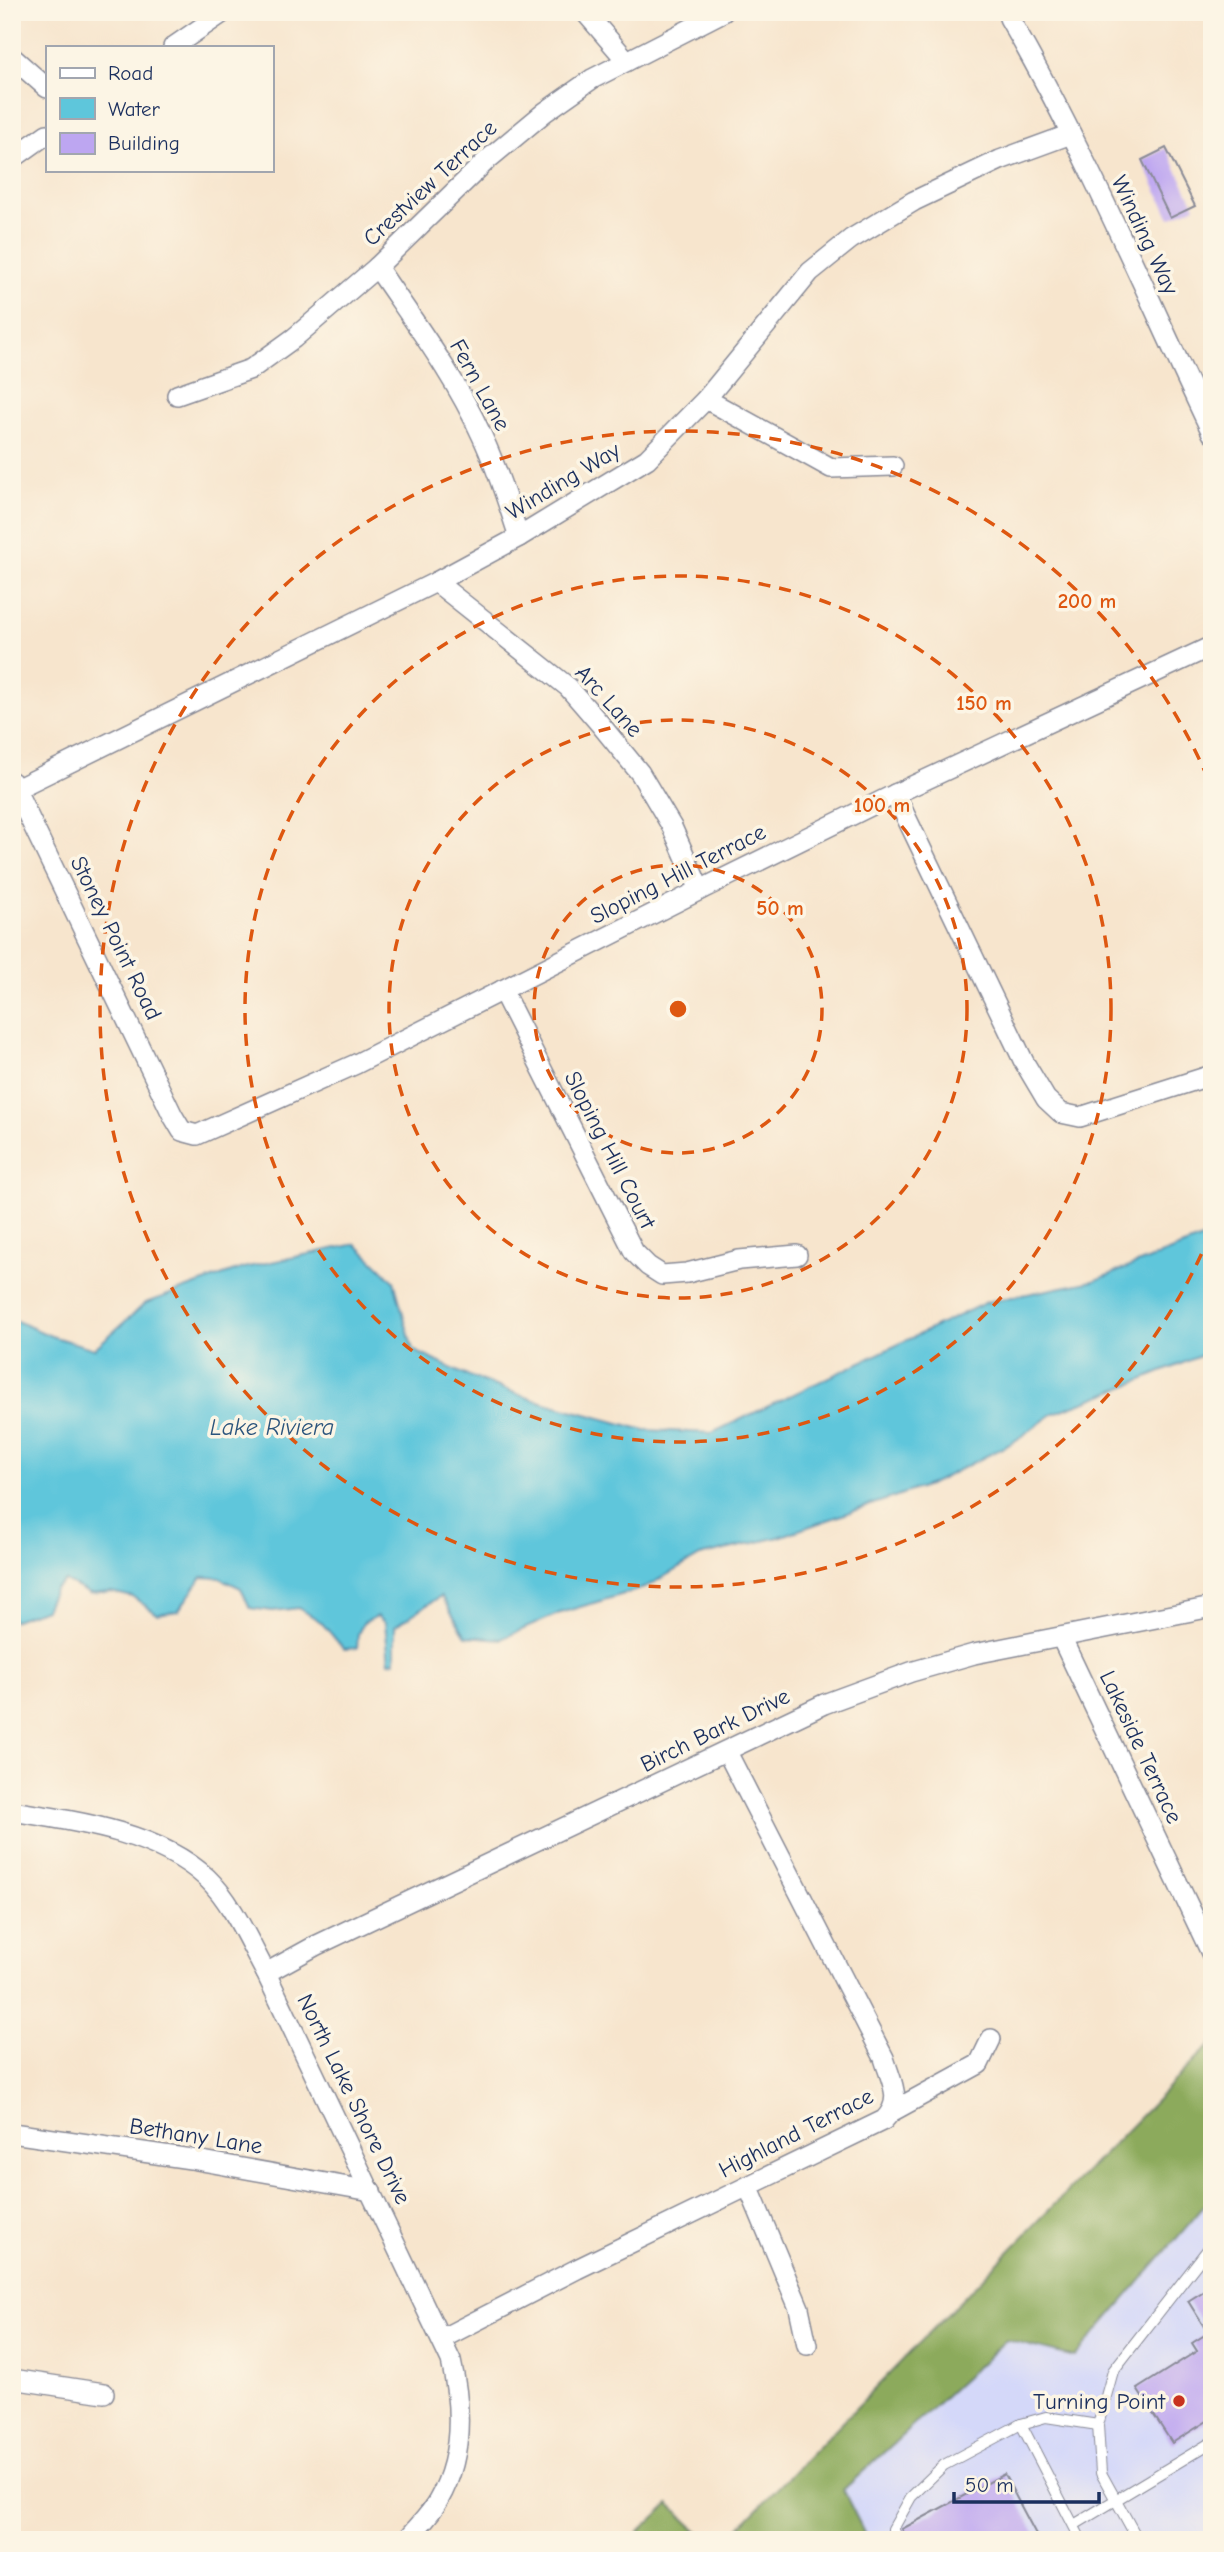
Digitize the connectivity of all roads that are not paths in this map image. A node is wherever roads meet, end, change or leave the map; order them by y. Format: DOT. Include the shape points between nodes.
graph roads {
  1 [pos="224,12"];
  2 [pos="585,12"];
  3 [pos="723,12"];
  4 [pos="1009,18"];
  5 [pos="174,46"];
  6 [pos="12,57"];
  7 [pos="627,61"];
  8 [pos="46,87"];
  9 [pos="1070,134"];
  10 [pos="46,135"];
  11 [pos="12,159"];
  12 [pos="376,267"];
  13 [pos="177,396"];
  14 [pos="706,399"];
  15 [pos="1212,433"];
  16 [pos="892,466"];
  17 [pos="519,537"];
  18 [pos="436,582"];
  19 [pos="1212,646"];
  20 [pos="14,785"];
  21 [pos="895,794"];
  22 [pos="699,890"];
  23 [pos="502,990"];
  24 [pos="1212,1075"];
  25 [pos="173,1116"];
  26 [pos="797,1255"];
  27 [pos="1212,1607"];
  28 [pos="1061,1637"];
  29 [pos="727,1752"];
  30 [pos="12,1811"];
  31 [pos="1212,1955"];
  32 [pos="266,1973"];
  33 [pos="992,2039"];
  34 [pos="893,2111"];
  35 [pos="12,2133"];
  36 [pos="748,2186"];
  37 [pos="371,2191"];
  38 [pos="1212,2244"];
  39 [pos="441,2339"];
  40 [pos="807,2345"];
  41 [pos="12,2379"];
  42 [pos="104,2393"];
  43 [pos="1021,2424"];
  44 [pos="1098,2425"];
  45 [pos="1212,2442"];
  46 [pos="1115,2502"];
  47 [pos="1074,2525"];
  48 [pos="407,2540"];
  49 [pos="899,2540"];
  50 [pos="1081,2540"];
  51 [pos="1138,2540"];
  1 -- 5 [label="street"];
  2 -- 7 [label="street"];
  3 -- 7 [label="street, Crestview Terrace"];
  4 -- 9 [label="street, Winding Way"];
  6 -- 8 [label="street"];
  7 -- 12 [label="street, Crestview Terrace" via="545,112 486,161"];
  9 -- 14 [label="street, Winding Way" via="1000,160 914,201 851,239 810,272"];
  9 -- 15 [label="street, Winding Way"];
  10 -- 11 [label="street"];
  12 -- 13 [label="street, Crestview Terrace" via="251,369"];
  12 -- 17 [label="street, Fern Lane" via="446,369 482,434"];
  14 -- 16 [label="street" via="831,468"];
  14 -- 17 [label="street, Winding Way" via="647,459"];
  17 -- 18 [label="street, Winding Way"];
  18 -- 20 [label="street, Winding Way"];
  18 -- 22 [label="street, Arc Lane" via="568,687 600,723 640,773 672,827"];
  19 -- 21 [label="street, Sloping Hill Terrace"];
  20 -- 25 [label="street, Stoney Point Road"];
  21 -- 22 [label="street, Sloping Hill Terrace"];
  21 -- 24 [label="street" via="1024,1062 1046,1099 1061,1113 1080,1117"];
  22 -- 23 [label="street, Sloping Hill Terrace"];
  23 -- 25 [label="street, Sloping Hill Terrace" via="356,1064 197,1135 182,1131"];
  23 -- 26 [label="street, Sloping Hill Court" via="634,1252 648,1266 662,1275 739,1260"];
  27 -- 28 [label="street, Birch Bark Drive"];
  28 -- 29 [label="street, Birch Bark Drive" via="911,1672 824,1704"];
  28 -- 31 [label="street, Lakeside Terrace"];
  29 -- 32 [label="street, Birch Bark Drive"];
  29 -- 34 [label="street, Highland Terrace" via="884,2058 894,2093"];
  30 -- 32 [label="street, North Lake Shore Drive" via="131,1835 178,1858 207,1878 234,1914"];
  32 -- 37 [label="street, North Lake Shore Drive"];
  33 -- 34 [label="street" via="979,2064"];
  34 -- 36 [label="street, Highland Terrace" via="884,2120"];
  35 -- 37 [label="street, Bethany Lane"];
  36 -- 39 [label="street, Highland Terrace"];
  36 -- 40 [label="street" via="799,2308"];
  37 -- 39 [label="street, North Lake Shore Drive"];
  38 -- 44 [label="lane" via="1113,2371"];
  39 -- 48 [label="street, North Lake Shore Drive" via="459,2395 456,2456 438,2501"];
  41 -- 42 [label="street"];
  43 -- 44 [label="lane" via="1046,2417"];
  43 -- 47 [label="lane"];
  43 -- 49 [label="lane" via="944,2465 911,2497 893,2529"];
  44 -- 46 [label="lane" via="1101,2473"];
  45 -- 46 [label="lane"];
  46 -- 47 [label="lane"];
  46 -- 51 [label="lane"];
  47 -- 50 [label="lane"];
}
